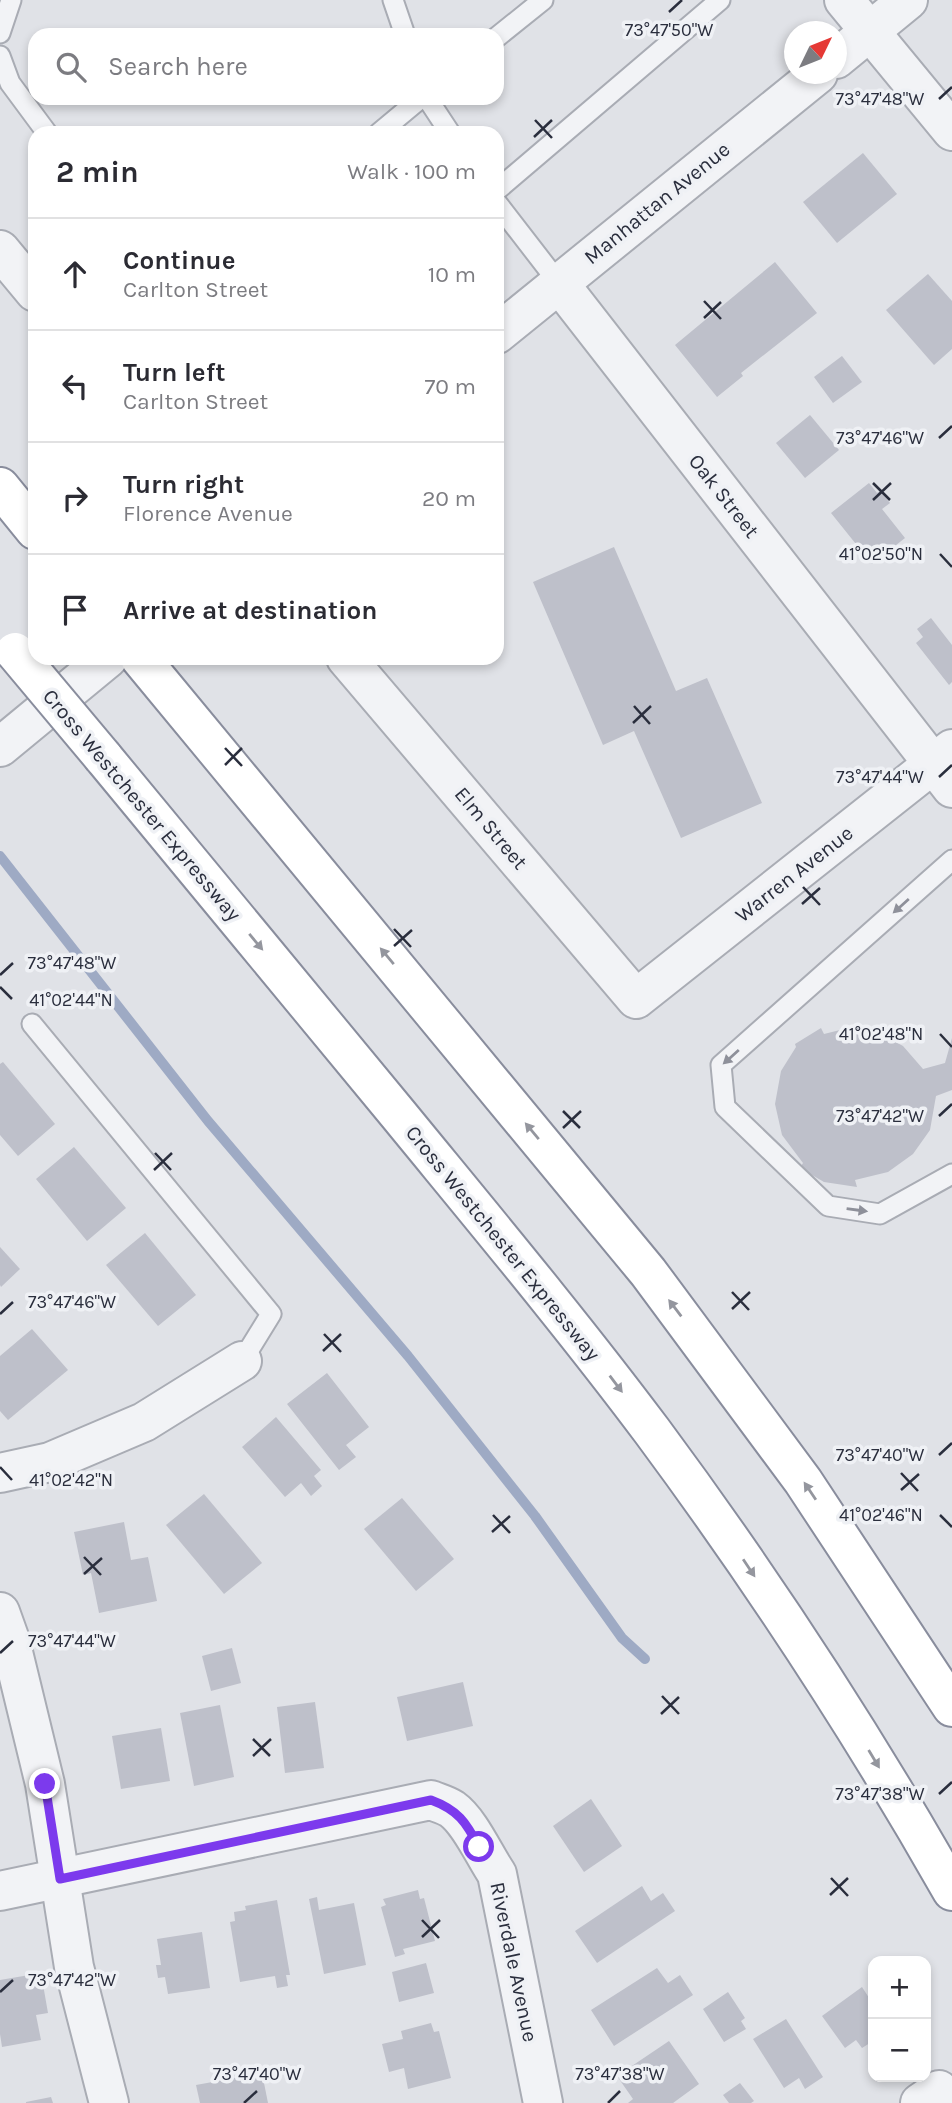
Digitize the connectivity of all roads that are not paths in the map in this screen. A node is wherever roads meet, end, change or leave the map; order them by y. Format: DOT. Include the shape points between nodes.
graph roads {
  1 [pos="11,0"];
  2 [pos="393,0"];
  3 [pos="543,0"];
  4 [pos="720,0"];
  5 [pos="844,0"];
  6 [pos="908,0"];
  7 [pos="403,28"];
  8 [pos="504,31"];
  9 [pos="870,32"];
  10 [pos="0,33"];
  11 [pos="847,50"];
  12 [pos="0,56"];
  13 [pos="806,84"];
  14 [pos="413,105"];
  15 [pos="432,105"];
  16 [pos="42,126"];
  17 [pos="387,126"];
  18 [pos="445,126"];
  19 [pos="952,131"];
  20 [pos="504,184"];
  21 [pos="504,212"];
  22 [pos="0,250"];
  23 [pos="558,282"];
  24 [pos="28,284"];
  25 [pos="504,328"];
  26 [pos="0,487"];
  27 [pos="28,521"];
  28 [pos="8,643"];
  29 [pos="100,665"];
  30 [pos="146,665"];
  31 [pos="352,665"];
  32 [pos="0,747"];
  33 [pos="945,767"];
  34 [pos="952,860"];
  35 [pos="636,999"];
  36 [pos="32,1024"];
  37 [pos="952,1174"];
  38 [pos="242,1361"];
  39 [pos="0,1473"];
  40 [pos="876,1588"];
  41 [pos="0,1612"];
  42 [pos="952,1691"];
  43 [pos="952,1707"];
  44 [pos="60,1879"];
  45 [pos="0,1891"];
  46 [pos="952,1891"];
  47 [pos="109,2103"];
  48 [pos="543,2103"];
  1 -- 10 [label="lane"];
  2 -- 7 [label="lane"];
  3 -- 8 [label="lane"];
  4 -- 20 [label="lane"];
  5 -- 9 [label="street"];
  6 -- 9 [label="street"];
  9 -- 11 [label="street"];
  9 -- 19 [label="street"];
  12 -- 16 [label="lane" via="10,83"];
  13 -- 23 [label="street, Manhattan Avenue"];
  14 -- 17 [label="lane"];
  15 -- 18 [label="lane"];
  21 -- 23 [label="lane, Oak Street"];
  22 -- 24 [label="street"];
  23 -- 25 [label="street, Manhattan Avenue"];
  23 -- 33 [label="street, Oak Street"];
  26 -- 27 [label="highway"];
  28 -- 46 [label="highway, Cross Westchester Expressway, one-way, bridge" via="490,1226 653,1432 805,1651"];
  29 -- 32 [label="street"];
  40 -- 30 [label="highway, one-way" via="788,1460 648,1272"];
  31 -- 35 [label="street, Elm Street"];
  33 -- 35 [label="street, Warren Avenue"];
  34 -- 37 [label="lane, one-way" via="721,1065 724,1107 828,1206 880,1213"];
  36 -- 38 [label="lane" via="271,1314"];
  38 -- 39 [label="street" via="144,1422 50,1462"];
  40 -- 42 [label="highway"];
  40 -- 43 [label="highway"];
  41 -- 44 [label="street" via="45,1784"];
  44 -- 45 [label="street"];
  44 -- 47 [label="street" via="74,1967"];
  44 -- 48 [label="street, Riverdale Avenue" via="431,1800 451,1808 469,1827 497,1874"];
}
